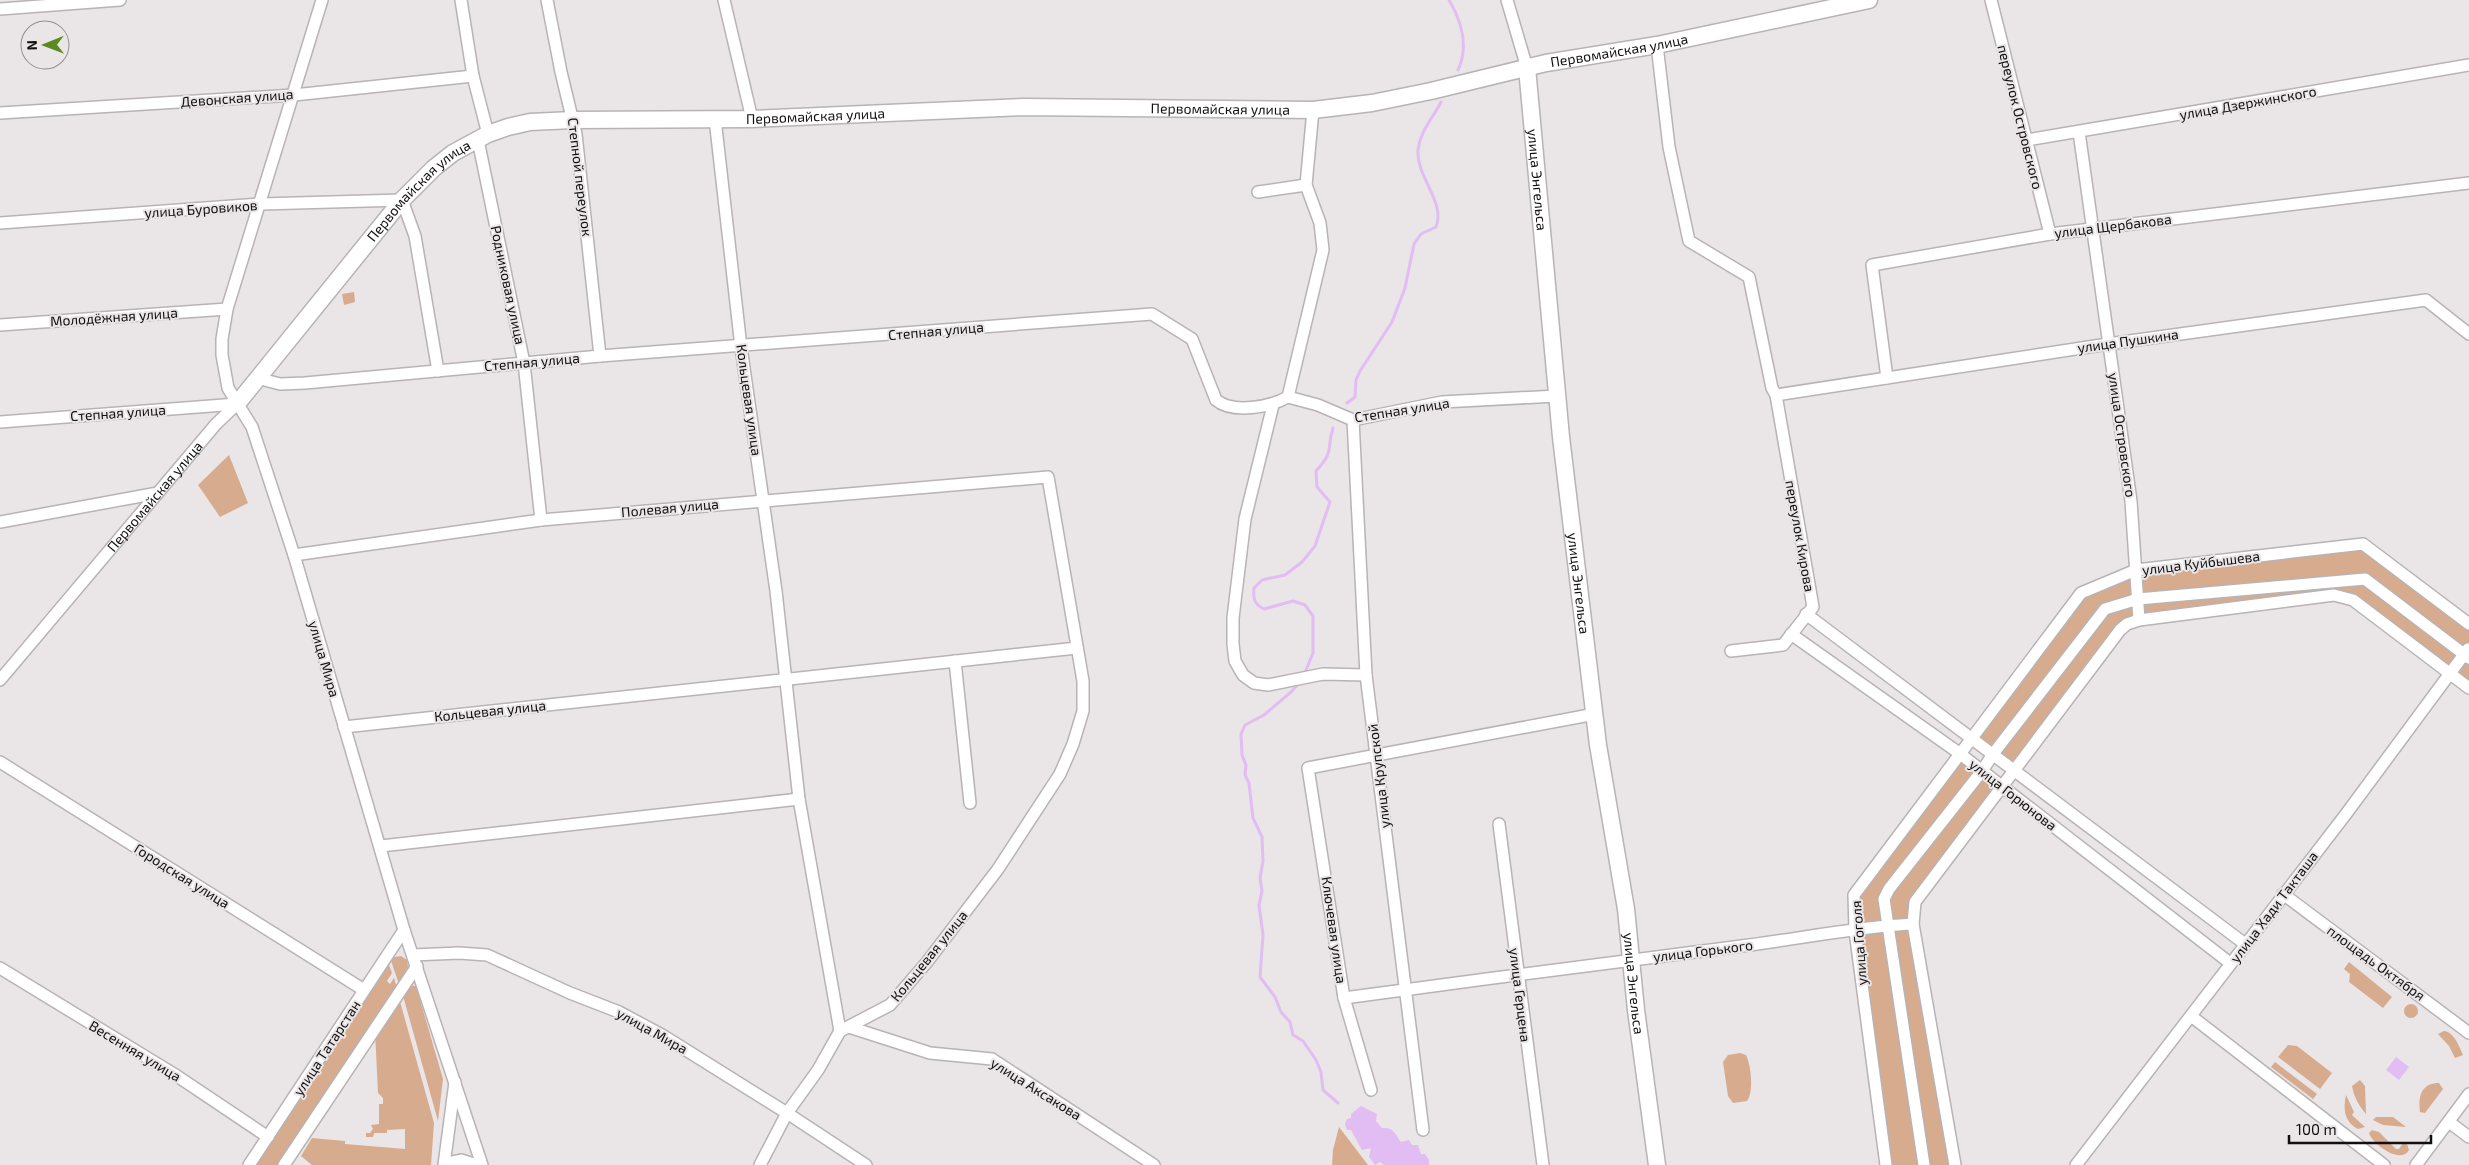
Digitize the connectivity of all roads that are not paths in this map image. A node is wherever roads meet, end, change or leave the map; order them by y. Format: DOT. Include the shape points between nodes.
graph roads {
  1 [pos="120,0"];
  2 [pos="322,0"];
  3 [pos="461,0"];
  4 [pos="547,0"];
  5 [pos="724,0"];
  6 [pos="1507,0"];
  7 [pos="1869,0"];
  8 [pos="1991,0"];
  9 [pos="0,9"];
  10 [pos="1657,45"];
  11 [pos="2469,65"];
  12 [pos="1527,68"];
  13 [pos="473,76"];
  14 [pos="294,95"];
  15 [pos="1313,110"];
  16 [pos="0,113"];
  17 [pos="715,119"];
  18 [pos="574,120"];
  19 [pos="752,120"];
  20 [pos="2079,132"];
  21 [pos="483,137"];
  22 [pos="2026,140"];
  23 [pos="2469,183"];
  24 [pos="1306,184"];
  25 [pos="1258,192"];
  26 [pos="402,200"];
  27 [pos="261,204"];
  28 [pos="0,223"];
  29 [pos="2092,229"];
  30 [pos="2050,234"];
  31 [pos="227,309"];
  32 [pos="0,325"];
  33 [pos="2469,334"];
  34 [pos="2108,344"];
  35 [pos="740,347"];
  36 [pos="600,356"];
  37 [pos="524,363"];
  38 [pos="438,371"];
  39 [pos="258,378"];
  40 [pos="1887,378"];
  41 [pos="1557,396"];
  42 [pos="1776,396"];
  43 [pos="1288,397"];
  44 [pos="237,404"];
  45 [pos="1273,405"];
  46 [pos="1353,420"];
  47 [pos="0,422"];
  48 [pos="1048,477"];
  49 [pos="158,494"];
  50 [pos="763,500"];
  51 [pos="540,520"];
  52 [pos="0,522"];
  53 [pos="294,555"];
  54 [pos="2136,570"];
  55 [pos="2138,599"];
  56 [pos="1806,614"];
  57 [pos="2139,620"];
  58 [pos="2469,624"];
  59 [pos="1790,634"];
  60 [pos="1076,648"];
  61 [pos="1731,651"];
  62 [pos="2467,654"];
  63 [pos="955,661"];
  64 [pos="2451,674"];
  65 [pos="1366,675"];
  66 [pos="0,680"];
  67 [pos="784,680"];
  68 [pos="2469,688"];
  69 [pos="1595,714"];
  70 [pos="344,728"];
  71 [pos="1971,738"];
  72 [pos="1959,753"];
  73 [pos="1993,754"];
  74 [pos="1376,755"];
  75 [pos="0,762"];
  76 [pos="1982,771"];
  77 [pos="2015,771"];
  78 [pos="2002,787"];
  79 [pos="799,799"];
  80 [pos="970,803"];
  81 [pos="1499,824"];
  82 [pos="381,846"];
  83 [pos="2283,894"];
  84 [pos="1913,924"];
  85 [pos="1887,925"];
  86 [pos="404,930"];
  87 [pos="1855,931"];
  88 [pos="2244,944"];
  89 [pos="1631,960"];
  90 [pos="415,961"];
  91 [pos="2230,964"];
  92 [pos="0,968"];
  93 [pos="1517,973"];
  94 [pos="364,990"];
  95 [pos="1404,990"];
  96 [pos="1344,998"];
  97 [pos="2191,1016"];
  98 [pos="845,1029"];
  99 [pos="2469,1033"];
  100 [pos="455,1079"];
  101 [pos="1371,1090"];
  102 [pos="2469,1094"];
  103 [pos="787,1113"];
  104 [pos="2449,1122"];
  105 [pos="1423,1130"];
  106 [pos="268,1137"];
  107 [pos="2469,1137"];
  108 [pos="249,1165"];
  109 [pos="284,1165"];
  110 [pos="444,1165"];
  111 [pos="450,1165"];
  112 [pos="477,1165"];
  113 [pos="482,1165"];
  114 [pos="760,1165"];
  115 [pos="866,1165"];
  116 [pos="1154,1165"];
  117 [pos="1543,1165"];
  118 [pos="1657,1165"];
  119 [pos="1886,1165"];
  120 [pos="1924,1165"];
  121 [pos="1956,1165"];
  122 [pos="2076,1165"];
  123 [pos="2384,1165"];
  124 [pos="2416,1165"];
  1 -- 9 [label="street"];
  2 -- 14 [label="street, улица Мира"];
  3 -- 13 [label="street, Родниковая улица"];
  4 -- 18 [label="street, Степной переулок"];
  5 -- 19 [label="street"];
  6 -- 12 [label="street, улица Энгельса"];
  7 -- 10 [label="street, Первомайская улица"];
  8 -- 22 [label="street, переулок Островского"];
  10 -- 12 [label="street, Первомайская улица"];
  10 -- 42 [label="street" via="1669,146 1689,241 1750,276"];
  11 -- 20 [label="street, улица Дзержинского"];
  12 -- 15 [label="street, Первомайская улица" via="1431,92"];
  12 -- 41 [label="street, улица Энгельса"];
  13 -- 14 [label="street, Девонская улица"];
  13 -- 21 [label="street, Родниковая улица"];
  14 -- 16 [label="street, Девонская улица"];
  14 -- 27 [label="street, улица Мира"];
  15 -- 19 [label="street, Первомайская улица" via="1024,107"];
  15 -- 24 [label="street"];
  17 -- 18 [label="street, Первомайская улица"];
  17 -- 19 [label="street, Первомайская улица"];
  17 -- 35 [label="street, Кольцевая улица"];
  18 -- 21 [label="street, Первомайская улица" via="530,122"];
  18 -- 36 [label="street, Степной переулок"];
  20 -- 22 [label="street, улица Дзержинского"];
  20 -- 29 [label="street, улица Островского"];
  21 -- 26 [label="street, Первомайская улица" via="434,168"];
  21 -- 37 [label="street, Родниковая улица"];
  22 -- 30 [label="street, переулок Островского"];
  23 -- 29 [label="street, улица Щербакова"];
  24 -- 25 [label="street"];
  24 -- 43 [label="street" via="1320,222 1323,250"];
  26 -- 27 [label="street, улица Буровиков"];
  26 -- 38 [label="street" via="415,236"];
  26 -- 39 [label="street, Первомайская улица"];
  27 -- 28 [label="street, улица Буровиков"];
  27 -- 31 [label="street, улица Мира"];
  29 -- 30 [label="street, улица Щербакова"];
  29 -- 34 [label="street, улица Островского"];
  30 -- 40 [label="street, улица Щербакова" via="1872,265"];
  31 -- 32 [label="street, Молодёжная улица"];
  31 -- 44 [label="street, улица Мира" via="222,339 224,368 228,388"];
  33 -- 34 [label="street, улица Пушкина" via="2426,300"];
  34 -- 40 [label="street, улица Пушкина"];
  34 -- 54 [label="street, улица Островского" via="2131,501"];
  35 -- 36 [label="street, Степная улица"];
  35 -- 45 [label="street, Степная улица" via="1152,314 1192,339 1216,400 1223,406"];
  35 -- 50 [label="street, Кольцевая улица"];
  36 -- 37 [label="street, Степная улица"];
  37 -- 38 [label="street, Степная улица"];
  37 -- 51 [label="street, Родниковая улица"];
  38 -- 39 [label="street, Степная улица" via="280,384"];
  39 -- 44 [label="street, Первомайская улица"];
  40 -- 42 [label="street, улица Пушкина"];
  41 -- 46 [label="street, Степная улица" via="1442,402"];
  41 -- 69 [label="street, улица Энгельса"];
  42 -- 56 [label="street, переулок Кирова" via="1813,607"];
  43 -- 45 [label="street, Степная улица"];
  43 -- 46 [label="street, Степная улица" via="1318,404"];
  44 -- 47 [label="street, Степная улица"];
  44 -- 49 [label="street, Первомайская улица" via="216,424"];
  44 -- 53 [label="street, улица Мира" via="252,427"];
  45 -- 65 [label="street" via="1245,519 1233,618 1235,661 1242,675 1261,684 1323,674"];
  46 -- 65 [label="street, улица Крупской"];
  48 -- 50 [label="street, Полевая улица"];
  48 -- 60 [label="street, Кольцевая улица"];
  49 -- 52 [label="street"];
  49 -- 66 [label="street, Первомайская улица"];
  50 -- 51 [label="street, Полевая улица"];
  50 -- 67 [label="street, Кольцевая улица"];
  51 -- 53 [label="street, Полевая улица"];
  53 -- 70 [label="street, улица Мира"];
  54 -- 55 [label="street, улица Островского"];
  54 -- 58 [label="street, улица Куйбышева" via="2363,544"];
  54 -- 71 [label="street, улица Куйбышева" via="2081,593"];
  55 -- 57 [label="street, улица Островского"];
  55 -- 62 [label="street" via="2366,578"];
  55 -- 73 [label="street" via="2105,609"];
  56 -- 59 [label="street, переулок Кирова"];
  56 -- 71 [label="street, улица Горюнова"];
  57 -- 64 [label="street" via="2334,595 2353,600"];
  57 -- 77 [label="street" via="2120,630"];
  59 -- 61 [label="street, переулок Кирова" via="1783,644"];
  59 -- 72 [label="street, улица Горюнова"];
  60 -- 63 [label="street, Кольцевая улица"];
  60 -- 98 [label="street, Кольцевая улица" via="1083,681 1083,711 1060,774 998,869 927,962 890,1005"];
  62 -- 64 [label="street, улица Хади Такташа"];
  63 -- 67 [label="street, Кольцевая улица"];
  63 -- 80 [label="street"];
  64 -- 68 [label="street"];
  64 -- 83 [label="street, улица Хади Такташа"];
  65 -- 74 [label="street, улица Крупской"];
  67 -- 70 [label="street, Кольцевая улица"];
  67 -- 79 [label="street, Кольцевая улица"];
  69 -- 74 [label="street"];
  69 -- 89 [label="street, улица Энгельса"];
  70 -- 82 [label="street, улица Мира"];
  71 -- 72 [label="street, улица Куйбышева"];
  71 -- 73 [label="street, улица Горюнова"];
  72 -- 76 [label="street, улица Горюнова"];
  72 -- 87 [label="street, улица Гоголя" via="1854,895"];
  73 -- 76 [label="street"];
  73 -- 77 [label="street, улица Горюнова"];
  74 -- 95 [label="street, улица Крупской"];
  74 -- 96 [label="street, Ключевая улица" via="1308,768"];
  75 -- 94 [label="street, Городская улица"];
  76 -- 78 [label="street, улица Горюнова"];
  76 -- 85 [label="street" via="1889,889 1884,899"];
  77 -- 78 [label="street"];
  77 -- 88 [label="street, улица Горюнова"];
  78 -- 84 [label="street" via="1915,902"];
  78 -- 91 [label="street, улица Горюнова"];
  79 -- 82 [label="street"];
  79 -- 98 [label="street, Кольцевая улица"];
  81 -- 93 [label="street, улица Герцена"];
  82 -- 86 [label="street, улица Мира"];
  83 -- 88 [label="street, улица Хади Такташа"];
  83 -- 99 [label="street, площадь Октября"];
  84 -- 85 [label="street, улица Горького"];
  84 -- 121 [label="street"];
  85 -- 87 [label="street, улица Горького"];
  85 -- 120 [label="street"];
  86 -- 90 [label="street, улица Мира"];
  86 -- 94 [label="street, улица Татарстан"];
  87 -- 89 [label="street, улица Горького"];
  87 -- 119 [label="street, улица Гоголя"];
  88 -- 91 [label="street, улица Хади Такташа"];
  89 -- 93 [label="street, улица Горького"];
  89 -- 118 [label="street, улица Энгельса"];
  90 -- 100 [label="street, улица Мира"];
  90 -- 103 [label="street, улица Мира" via="459,953 487,955 619,1012"];
  90 -- 109 [label="street, улица Татарстан"];
  91 -- 97 [label="street, улица Хади Такташа"];
  92 -- 106 [label="street, Весенняя улица" via="178,1076"];
  93 -- 95 [label="street, улица Горького"];
  93 -- 117 [label="street, улица Герцена"];
  94 -- 106 [label="street, улица Татарстан"];
  95 -- 96 [label="street, улица Горького"];
  95 -- 105 [label="street, улица Крупской"];
  96 -- 101 [label="street, Ключевая улица"];
  97 -- 122 [label="street, улица Хади Такташа"];
  97 -- 123 [label="street"];
  98 -- 103 [label="street"];
  98 -- 116 [label="street, улица Аксакова" via="930,1053 992,1059"];
  100 -- 110 [label="street"];
  100 -- 113 [label="street, улица Мира"];
  102 -- 104 [label="street"];
  103 -- 114 [label="street"];
  103 -- 115 [label="street"];
  104 -- 107 [label="street"];
  104 -- 124 [label="street"];
  106 -- 108 [label="street, улица Татарстан"];
  111 -- 112 [label="street" via="461,1160"];
}
